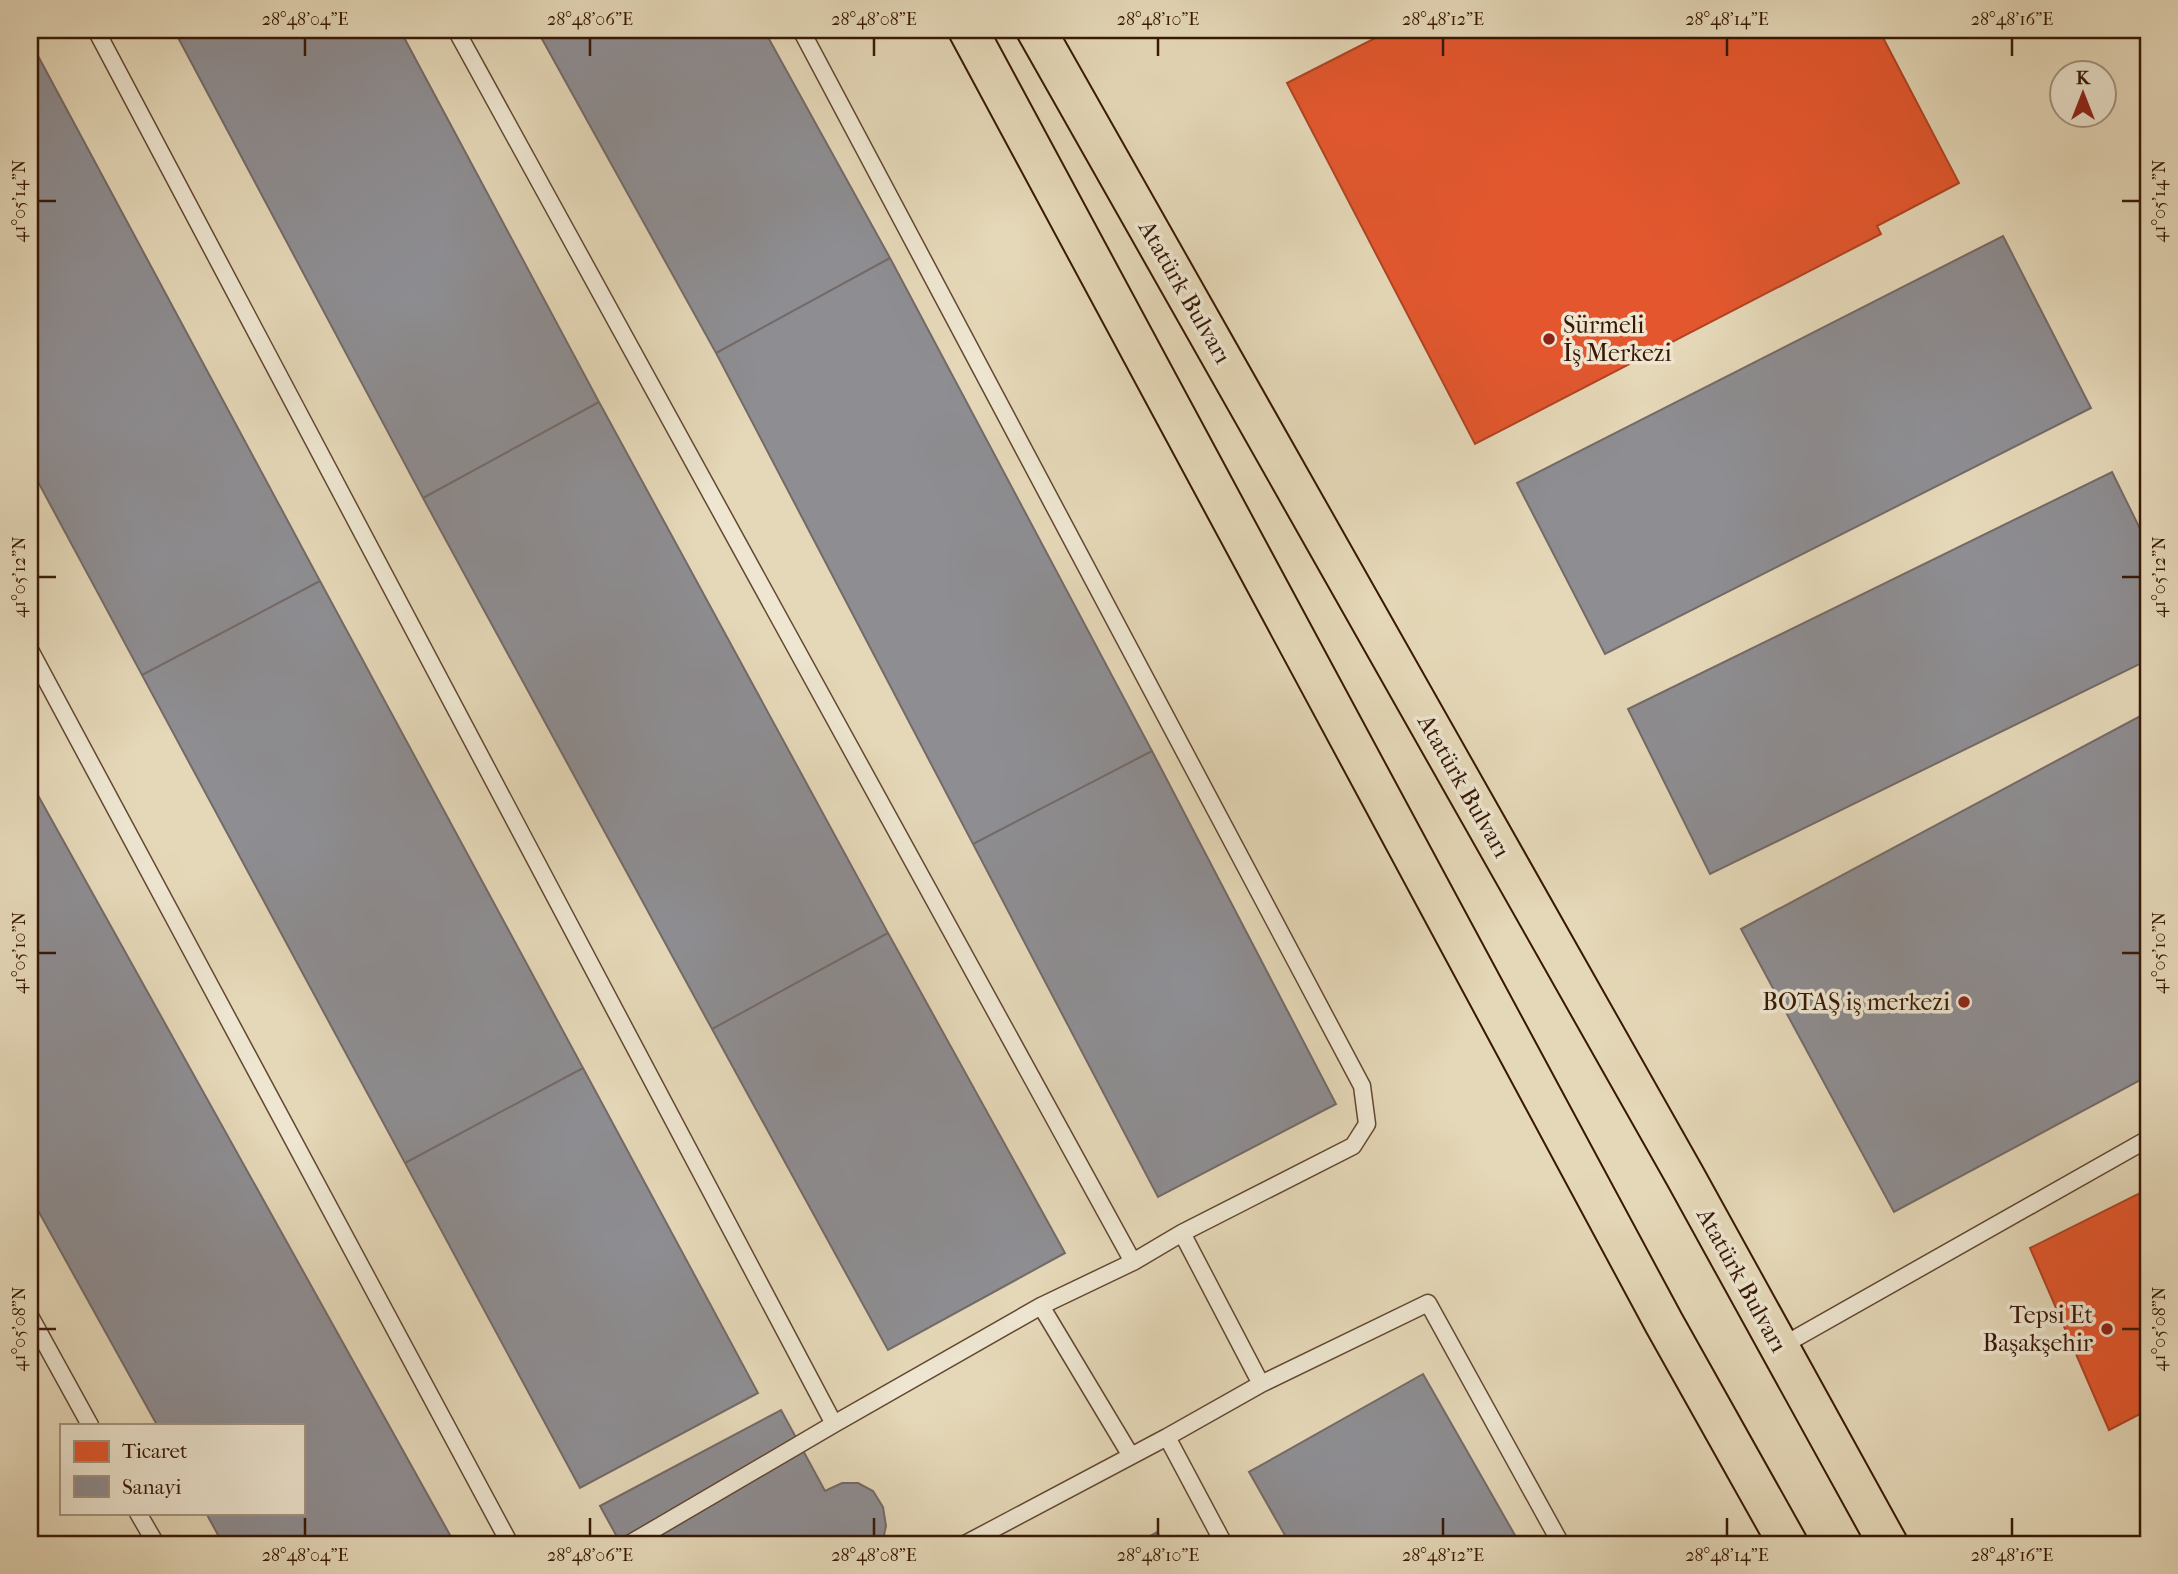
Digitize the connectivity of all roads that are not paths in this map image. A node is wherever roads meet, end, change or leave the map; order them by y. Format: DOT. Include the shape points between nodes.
graph roads {
  1 [pos="96,30"];
  2 [pos="456,30"];
  3 [pos="801,30"];
  4 [pos="968,30"];
  5 [pos="1036,30"];
  6 [pos="30,650"];
  7 [pos="2148,1139"];
  8 [pos="1182,1233"];
  9 [pos="1133,1262"];
  10 [pos="1041,1306"];
  11 [pos="30,1316"];
  12 [pos="1780,1347"];
  13 [pos="1261,1384"];
  14 [pos="89,1424"];
  15 [pos="834,1424"];
  16 [pos="1167,1437"];
  17 [pos="1132,1456"];
  18 [pos="139,1514"];
  19 [pos="156,1544"];
  20 [pos="510,1544"];
  21 [pos="629,1544"];
  22 [pos="965,1544"];
  23 [pos="1224,1544"];
  24 [pos="1561,1544"];
  25 [pos="1788,1544"];
  26 [pos="1888,1544"];
  1 -- 15 [label="lane"];
  2 -- 9 [label="lane"];
  3 -- 8 [label="lane" via="1362,1086 1367,1124 1353,1146"];
  4 -- 25 [label="main road" via="1664,1323"];
  5 -- 12 [label="main road, Atatürk Bulvarı"];
  6 -- 20 [label="lane"];
  7 -- 12 [label="lane"];
  8 -- 9 [label="lane"];
  8 -- 13 [label="lane"];
  9 -- 10 [label="lane"];
  10 -- 15 [label="lane"];
  10 -- 17 [label="lane"];
  11 -- 14 [label="lane"];
  12 -- 26 [label="main road, Atatürk Bulvarı"];
  13 -- 16 [label="lane"];
  13 -- 24 [label="lane" via="1428,1303"];
  15 -- 21 [label="lane"];
  16 -- 17 [label="lane"];
  16 -- 23 [label="lane"];
  17 -- 22 [label="lane"];
  18 -- 19 [label="lane"];
}
